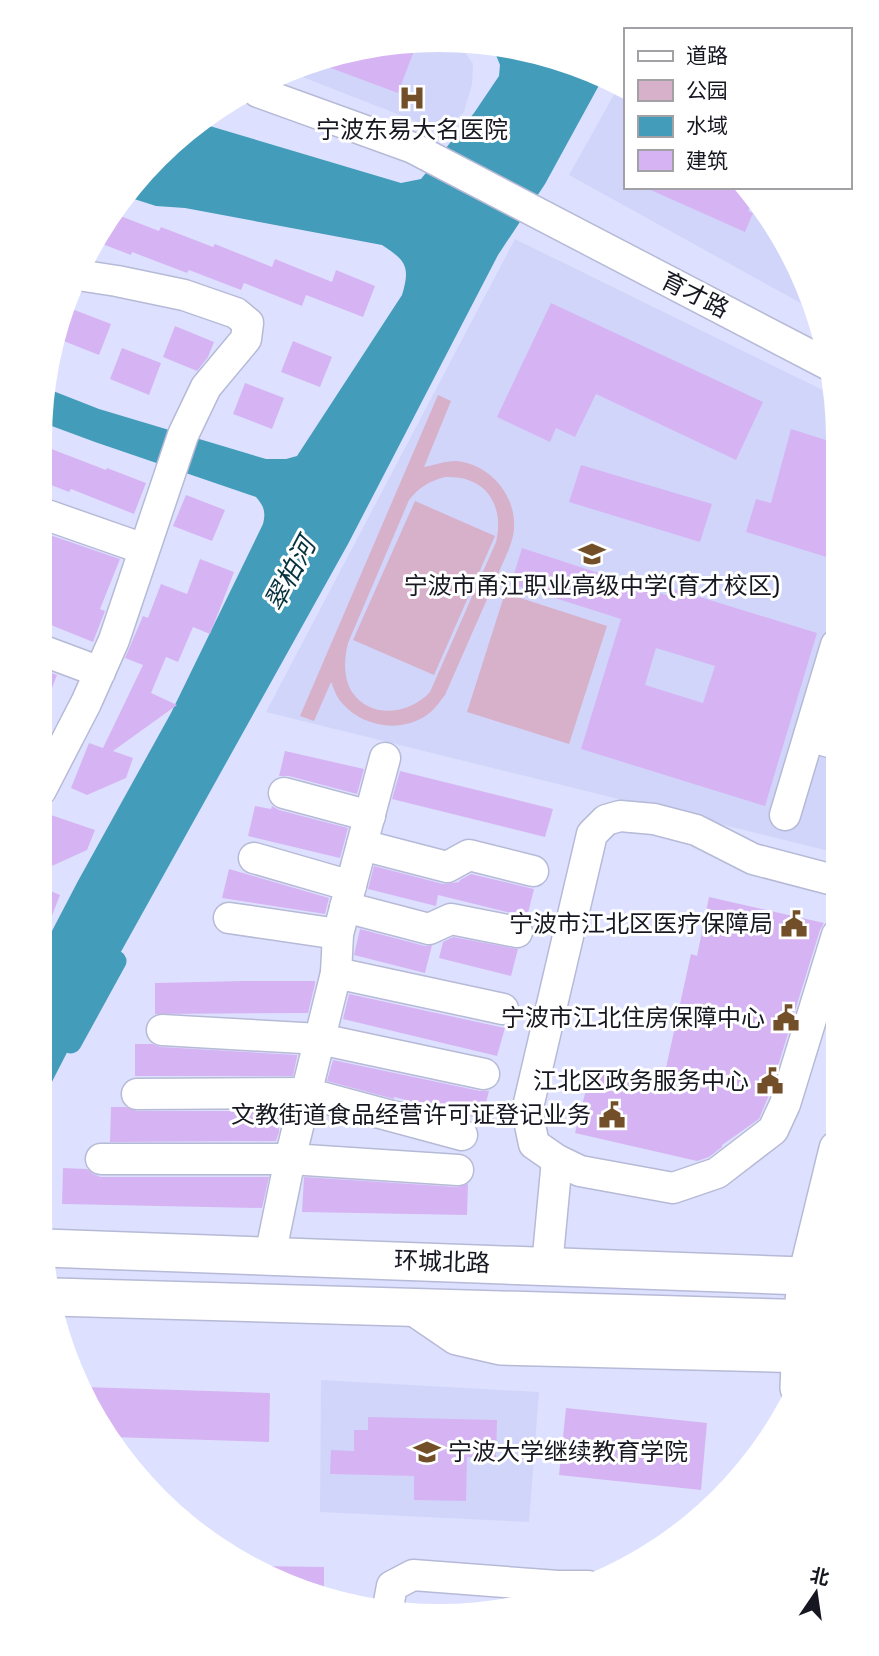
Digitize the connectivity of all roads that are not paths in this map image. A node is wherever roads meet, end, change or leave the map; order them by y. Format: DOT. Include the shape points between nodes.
graph roads {
  1 [pos="264,94"];
  2 [pos="88,277"];
  3 [pos="818,359"];
  4 [pos="52,517"];
  5 [pos="144,550"];
  6 [pos="52,654"];
  7 [pos="100,672"];
  8 [pos="826,718"];
  9 [pos="823,740"];
  10 [pos="385,758"];
  11 [pos="52,769"];
  12 [pos="284,793"];
  13 [pos="785,815"];
  14 [pos="370,816"];
  15 [pos="362,845"];
  16 [pos="254,858"];
  17 [pos="533,871"];
  18 [pos="826,877"];
  19 [pos="344,909"];
  20 [pos="229,918"];
  21 [pos="517,932"];
  22 [pos="826,971"];
  23 [pos="336,973"];
  24 [pos="503,1009"];
  25 [pos="162,1030"];
  26 [pos="320,1039"];
  27 [pos="484,1074"];
  28 [pos="306,1093"];
  29 [pos="137,1094"];
  30 [pos="462,1135"];
  31 [pos="101,1159"];
  32 [pos="290,1159"];
  33 [pos="556,1160"];
  34 [pos="458,1170"];
  35 [pos="826,1225"];
  36 [pos="54,1248"];
  37 [pos="270,1256"];
  38 [pos="547,1266"];
  39 [pos="818,1276"];
  40 [pos="61,1297"];
  41 [pos="810,1329"];
  42 [pos="805,1345"];
  43 [pos="555,1586"];
  44 [pos="389,1600"];
  1 -- 3 [label="street, 育才路" via="413,148"];
  2 -- 5 [label="street" via="184,296 236,313 248,323 246,339 206,387 183,435"];
  4 -- 5 [label="street"];
  5 -- 7 [label="street"];
  6 -- 7 [label="street"];
  7 -- 11 [label="street"];
  8 -- 9 [label="street"];
  9 -- 13 [label="street"];
  10 -- 14 [label="street"];
  12 -- 14 [label="street"];
  14 -- 15 [label="street"];
  15 -- 17 [label="street" via="447,867 469,855"];
  15 -- 19 [label="street"];
  16 -- 19 [label="street"];
  18 -- 33 [label="street" via="753,859 696,830 654,819 620,816 592,834 528,1107 534,1144"];
  19 -- 20 [label="street"];
  19 -- 21 [label="street" via="429,929 451,919"];
  19 -- 23 [label="street"];
  22 -- 33 [label="street" via="773,1130 718,1174 673,1188 580,1171"];
  23 -- 24 [label="street"];
  23 -- 26 [label="street"];
  25 -- 26 [label="street"];
  26 -- 27 [label="street"];
  26 -- 28 [label="street"];
  28 -- 29 [label="street"];
  28 -- 30 [label="street"];
  28 -- 32 [label="street"];
  31 -- 32 [label="street"];
  32 -- 34 [label="street"];
  32 -- 37 [label="street"];
  33 -- 38 [label="street"];
  35 -- 39 [label="main road"];
  36 -- 37 [label="main road, 环城北路"];
  37 -- 38 [label="main road, 环城北路"];
  38 -- 39 [label="main road, 环城北路"];
  39 -- 41 [label="main road"];
  40 -- 42 [label="main road, 环城北路" via="416,1308"];
  43 -- 44 [label="street" via="413,1575 392,1586"];
}
